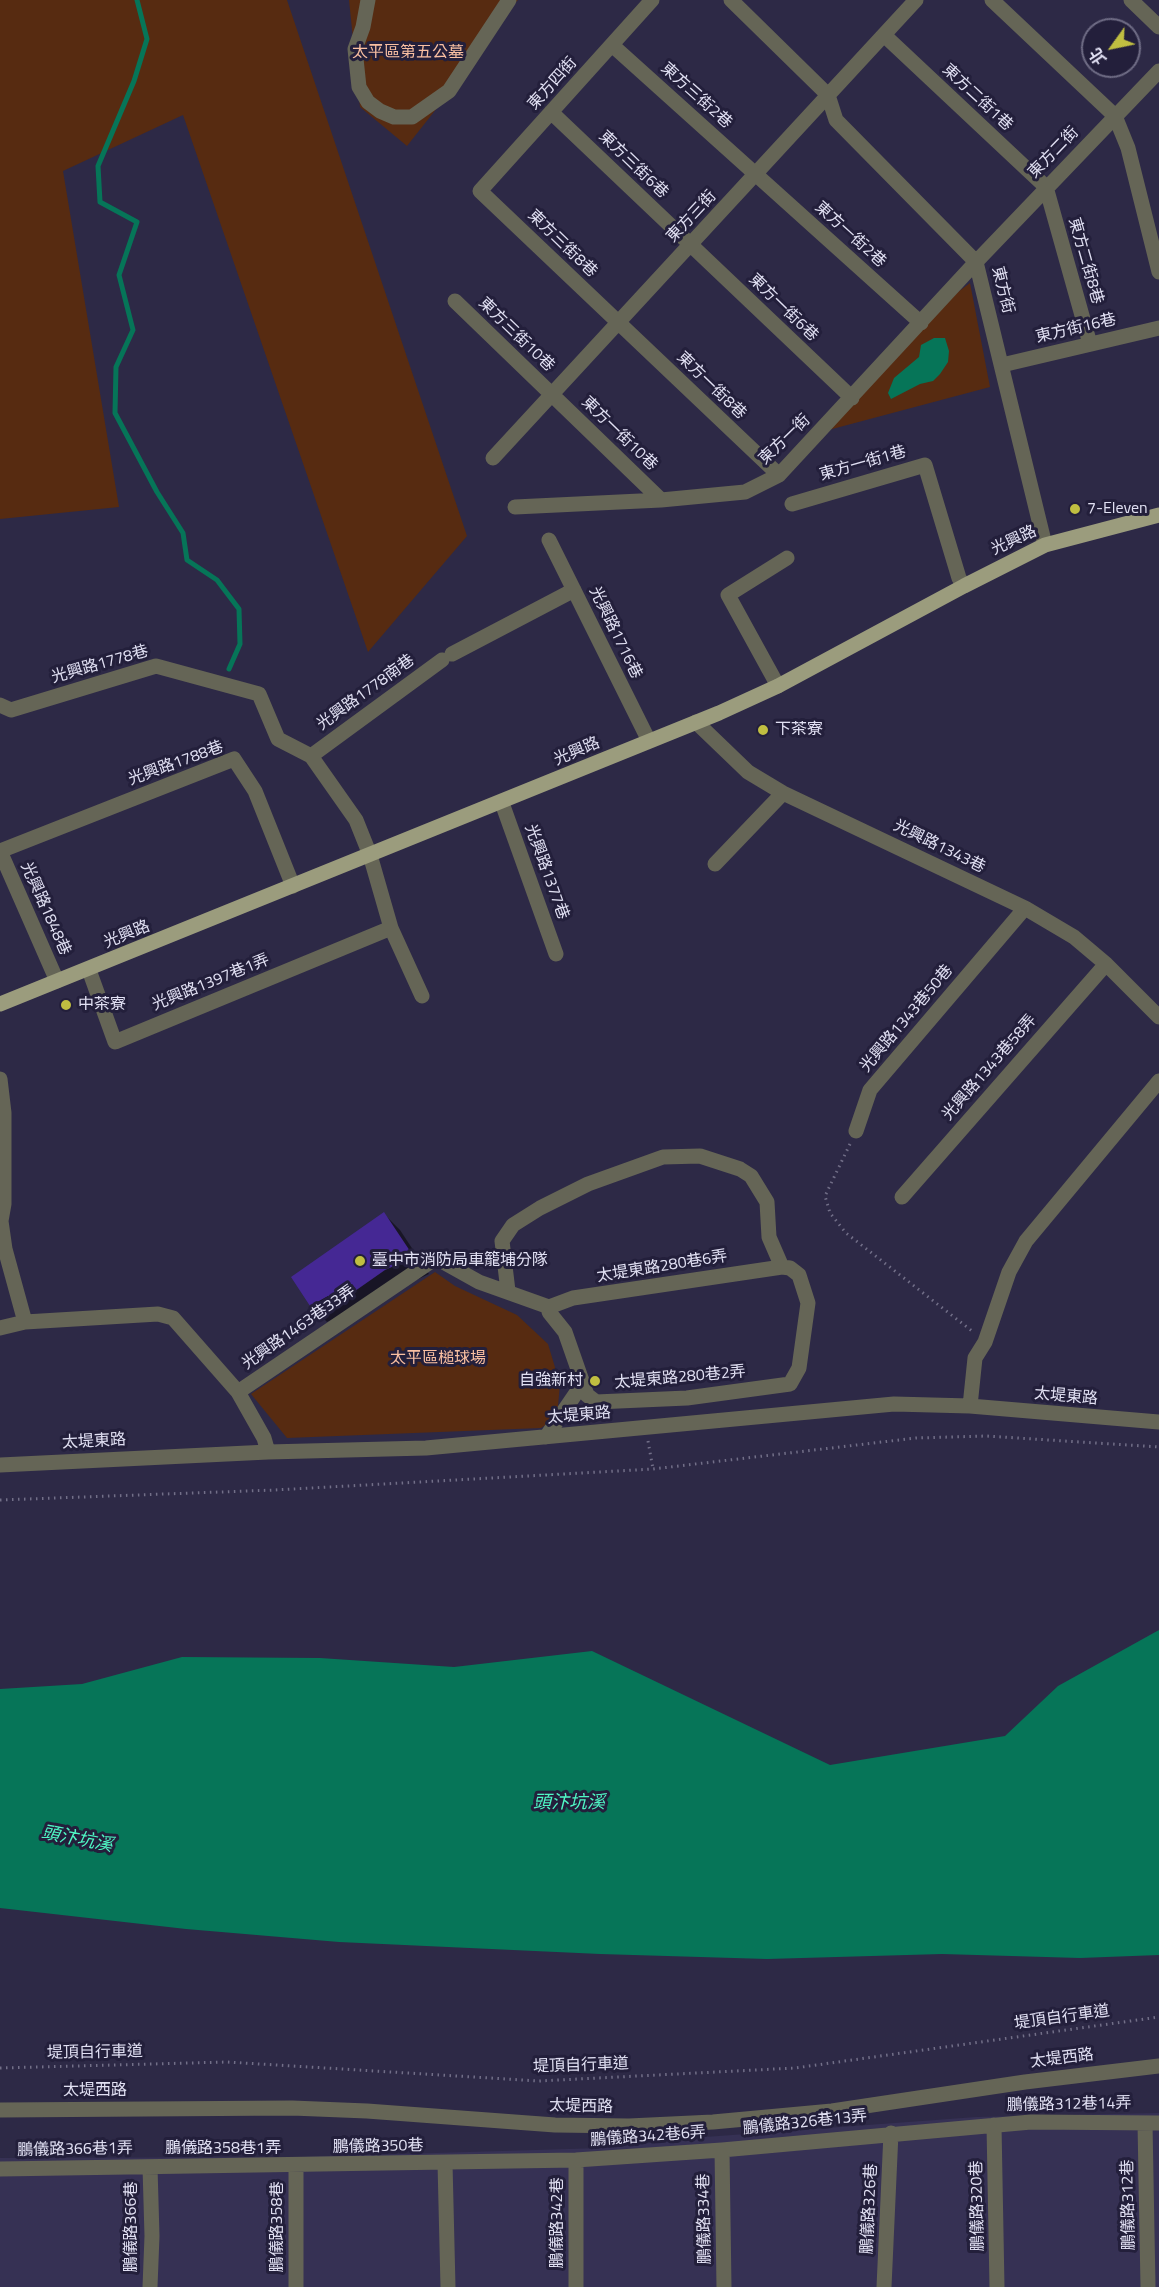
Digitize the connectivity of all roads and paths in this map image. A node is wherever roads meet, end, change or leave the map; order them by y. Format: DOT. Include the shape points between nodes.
graph roads {
  1 [pos="368,0"];
  2 [pos="508,0"];
  3 [pos="652,0"];
  4 [pos="731,0"];
  5 [pos="916,0"];
  6 [pos="992,0"];
  7 [pos="1131,0"];
  8 [pos="1159,27"];
  9 [pos="884,36"];
  10 [pos="612,45"];
  11 [pos="1159,71"];
  12 [pos="828,95"];
  13 [pos="551,112"];
  14 [pos="1115,116"];
  15 [pos="756,174"];
  16 [pos="1046,187"];
  17 [pos="480,191"];
  18 [pos="1154,232"];
  19 [pos="690,244"];
  20 [pos="976,262"];
  21 [pos="1159,272"];
  22 [pos="455,301"];
  23 [pos="618,322"];
  24 [pos="921,323"];
  25 [pos="1159,328"];
  26 [pos="1090,344"];
  27 [pos="1002,365"];
  28 [pos="552,394"];
  29 [pos="852,398"];
  30 [pos="493,458"];
  31 [pos="779,475"];
  32 [pos="661,500"];
  33 [pos="792,504"];
  34 [pos="515,507"];
  35 [pos="1159,515"];
  36 [pos="549,540"];
  37 [pos="1045,545"];
  38 [pos="786,558"];
  39 [pos="964,586"];
  40 [pos="574,590"];
  41 [pos="778,686"];
  42 [pos="0,705"];
  43 [pos="696,722"];
  44 [pos="649,741"];
  45 [pos="311,756"];
  46 [pos="783,792"];
  47 [pos="502,803"];
  48 [pos="0,851"];
  49 [pos="370,855"];
  50 [pos="715,864"];
  51 [pos="293,886"];
  52 [pos="1025,908"];
  53 [pos="391,928"];
  54 [pos="556,954"];
  55 [pos="1106,964"];
  56 [pos="89,970"];
  57 [pos="57,981"];
  58 [pos="422,996"];
  59 [pos="0,1005"];
  60 [pos="1159,1017"];
  61 [pos="0,1079"];
  62 [pos="1159,1082"];
  63 [pos="856,1131"];
  64 [pos="902,1197"];
  65 [pos="782,1267"];
  66 [pos="508,1291"];
  67 [pos="549,1307"];
  68 [pos="25,1322"];
  69 [pos="0,1328"];
  70 [pos="985,1342"];
  71 [pos="583,1383"];
  72 [pos="238,1392"];
  73 [pos="970,1406"];
  74 [pos="1159,1422"];
  75 [pos="646,1428"];
  76 [pos="550,1430"];
  77 [pos="1159,1447"];
  78 [pos="268,1452"];
  79 [pos="0,1465"];
  80 [pos="653,1469"];
  81 [pos="0,1500"];
  82 [pos="1159,2018"];
  83 [pos="1159,2066"];
  84 [pos="0,2068"];
  85 [pos="0,2110"];
  86 [pos="1152,2123"];
  87 [pos="994,2125"];
  88 [pos="891,2133"];
  89 [pos="722,2150"];
  90 [pos="576,2160"];
  91 [pos="445,2163"];
  92 [pos="296,2166"];
  93 [pos="150,2167"];
  94 [pos="0,2169"];
  95 [pos="150,2287"];
  96 [pos="296,2287"];
  97 [pos="448,2287"];
  98 [pos="576,2287"];
  99 [pos="724,2287"];
  100 [pos="884,2287"];
  101 [pos="997,2287"];
  102 [pos="1148,2287"];
  1 -- 2 [label="street" via="355,49 359,87 368,102 380,111 394,117 412,117 449,91"];
  3 -- 10 [label="street, 東方四街"];
  4 -- 12 [label="street"];
  5 -- 9 [label="street, 東方三街"];
  6 -- 14 [label="street"];
  7 -- 8 [label="street"];
  9 -- 12 [label="street, 東方三街"];
  9 -- 16 [label="street, 東方二街1巷"];
  10 -- 13 [label="street, 東方四街"];
  10 -- 15 [label="street, 東方三街2巷"];
  11 -- 14 [label="street, 東方二街"];
  12 -- 15 [label="street, 東方三街"];
  12 -- 20 [label="street, 東方街" via="836,120"];
  13 -- 17 [label="street, 東方四街"];
  13 -- 19 [label="street, 東方三街6巷"];
  14 -- 16 [label="street, 東方二街"];
  14 -- 18 [label="street"];
  15 -- 19 [label="street, 東方三街"];
  15 -- 24 [label="street, 東方一街2巷"];
  16 -- 20 [label="street, 東方二街"];
  16 -- 26 [label="street, 東方二街8巷"];
  17 -- 23 [label="street, 東方三街8巷"];
  18 -- 21 [label="street"];
  19 -- 23 [label="street, 東方三街"];
  19 -- 29 [label="street, 東方一街6巷"];
  20 -- 24 [label="street, 東方一街"];
  20 -- 27 [label="street, 東方街"];
  22 -- 28 [label="street, 東方三街10巷"];
  23 -- 28 [label="street, 東方三街"];
  23 -- 31 [label="street, 東方一街8巷"];
  24 -- 29 [label="street, 東方一街"];
  25 -- 26 [label="street, 東方街16巷"];
  26 -- 27 [label="street, 東方街16巷"];
  27 -- 37 [label="street, 東方街"];
  28 -- 30 [label="street, 東方三街"];
  28 -- 32 [label="street, 東方一街10巷"];
  29 -- 31 [label="street, 東方一街"];
  31 -- 32 [label="street, 東方一街" via="745,492"];
  32 -- 34 [label="street, 東方一街"];
  33 -- 39 [label="street, 東方一街1巷" via="925,465"];
  35 -- 37 [label="main road, 光興路"];
  36 -- 40 [label="street, 光興路1716巷"];
  37 -- 39 [label="main road, 光興路"];
  38 -- 41 [label="street" via="728,594"];
  39 -- 41 [label="main road, 光興路"];
  40 -- 44 [label="street, 光興路1716巷"];
  40 -- 45 [label="street, 光興路1778南巷" via="447,657"];
  41 -- 43 [label="main road, 光興路"];
  42 -- 45 [label="street, 光興路1778巷" via="11,710 156,666 258,694 278,739"];
  43 -- 44 [label="main road, 光興路"];
  43 -- 46 [label="street, 光興路1343巷" via="748,772"];
  44 -- 47 [label="main road, 光興路"];
  45 -- 49 [label="street, 光興路1778巷" via="356,820"];
  46 -- 50 [label="street"];
  46 -- 52 [label="street, 光興路1343巷"];
  47 -- 49 [label="main road, 光興路"];
  47 -- 54 [label="street, 光興路1377巷"];
  48 -- 51 [label="street, 光興路1788巷" via="234,759 255,791"];
  48 -- 57 [label="street, 光興路1848巷"];
  49 -- 51 [label="main road, 光興路"];
  49 -- 53 [label="street, 光興路1778巷"];
  51 -- 56 [label="main road, 光興路"];
  52 -- 55 [label="street, 光興路1343巷" via="1074,937"];
  52 -- 63 [label="street, 光興路1343巷50巷" via="870,1090"];
  53 -- 56 [label="street, 光興路1397巷1弄" via="115,1042"];
  53 -- 58 [label="street, 光興路1778巷"];
  55 -- 60 [label="street, 光興路1343巷"];
  55 -- 64 [label="street, 光興路1343巷58弄"];
  56 -- 57 [label="main road, 光興路"];
  57 -- 59 [label="main road, 光興路"];
  61 -- 68 [label="street" via="4,1113 1,1221"];
  62 -- 70 [label="street" via="1026,1241 1009,1272"];
  63 -- 70 [label="path" via="825,1196 830,1213 846,1233"];
  65 -- 66 [label="street" via="769,1237 767,1202 756,1183 740,1168 699,1156 663,1157 556,1199 513,1225 502,1241"];
  65 -- 67 [label="street, 太堤東路280巷6弄" via="573,1298"];
  65 -- 71 [label="street, 太堤東路280巷2弄" via="799,1275 808,1303 799,1368 790,1384 687,1398 596,1402 587,1395"];
  66 -- 67 [label="street, 光興路1463巷33弄"];
  66 -- 72 [label="street, 光興路1463巷33弄" via="479,1282 436,1258"];
  67 -- 71 [label="street" via="565,1332"];
  68 -- 69 [label="street"];
  68 -- 72 [label="street, 光興路1463巷33弄" via="158,1314 173,1318"];
  70 -- 73 [label="street" via="975,1358"];
  71 -- 76 [label="street"];
  72 -- 78 [label="street, 光興路1463巷33弄"];
  73 -- 74 [label="street, 太堤東路"];
  73 -- 75 [label="street, 太堤東路" via="894,1404"];
  75 -- 76 [label="street, 太堤東路"];
  75 -- 80 [label="path"];
  76 -- 78 [label="street, 太堤東路" via="426,1448"];
  77 -- 80 [label="path" via="986,1436 916,1438"];
  78 -- 79 [label="street, 太堤東路"];
  80 -- 81 [label="path" via="263,1491"];
  82 -- 84 [label="path, 堤頂自行車道" via="795,2068 539,2081 227,2062"];
  83 -- 85 [label="street, 太堤西路" via="832,2111 629,2126 292,2109"];
  86 -- 87 [label="street, 鵬儀路312巷14弄"];
  86 -- 102 [label="street, 鵬儀路312巷"];
  87 -- 88 [label="street, 鵬儀路312巷14弄"];
  87 -- 101 [label="street, 鵬儀路320巷"];
  88 -- 89 [label="street, 鵬儀路326巷13弄"];
  88 -- 100 [label="street, 鵬儀路326巷"];
  89 -- 90 [label="street, 鵬儀路342巷6弄"];
  89 -- 99 [label="street, 鵬儀路334巷"];
  90 -- 91 [label="street, 鵬儀路342巷6弄"];
  90 -- 98 [label="street, 鵬儀路342巷"];
  91 -- 92 [label="street, 鵬儀路350巷"];
  91 -- 97 [label="street, 鵬儀路350巷"];
  92 -- 93 [label="street, 鵬儀路358巷1弄"];
  92 -- 96 [label="street, 鵬儀路358巷"];
  93 -- 94 [label="street, 鵬儀路366巷1弄"];
  93 -- 95 [label="street, 鵬儀路366巷"];
}
